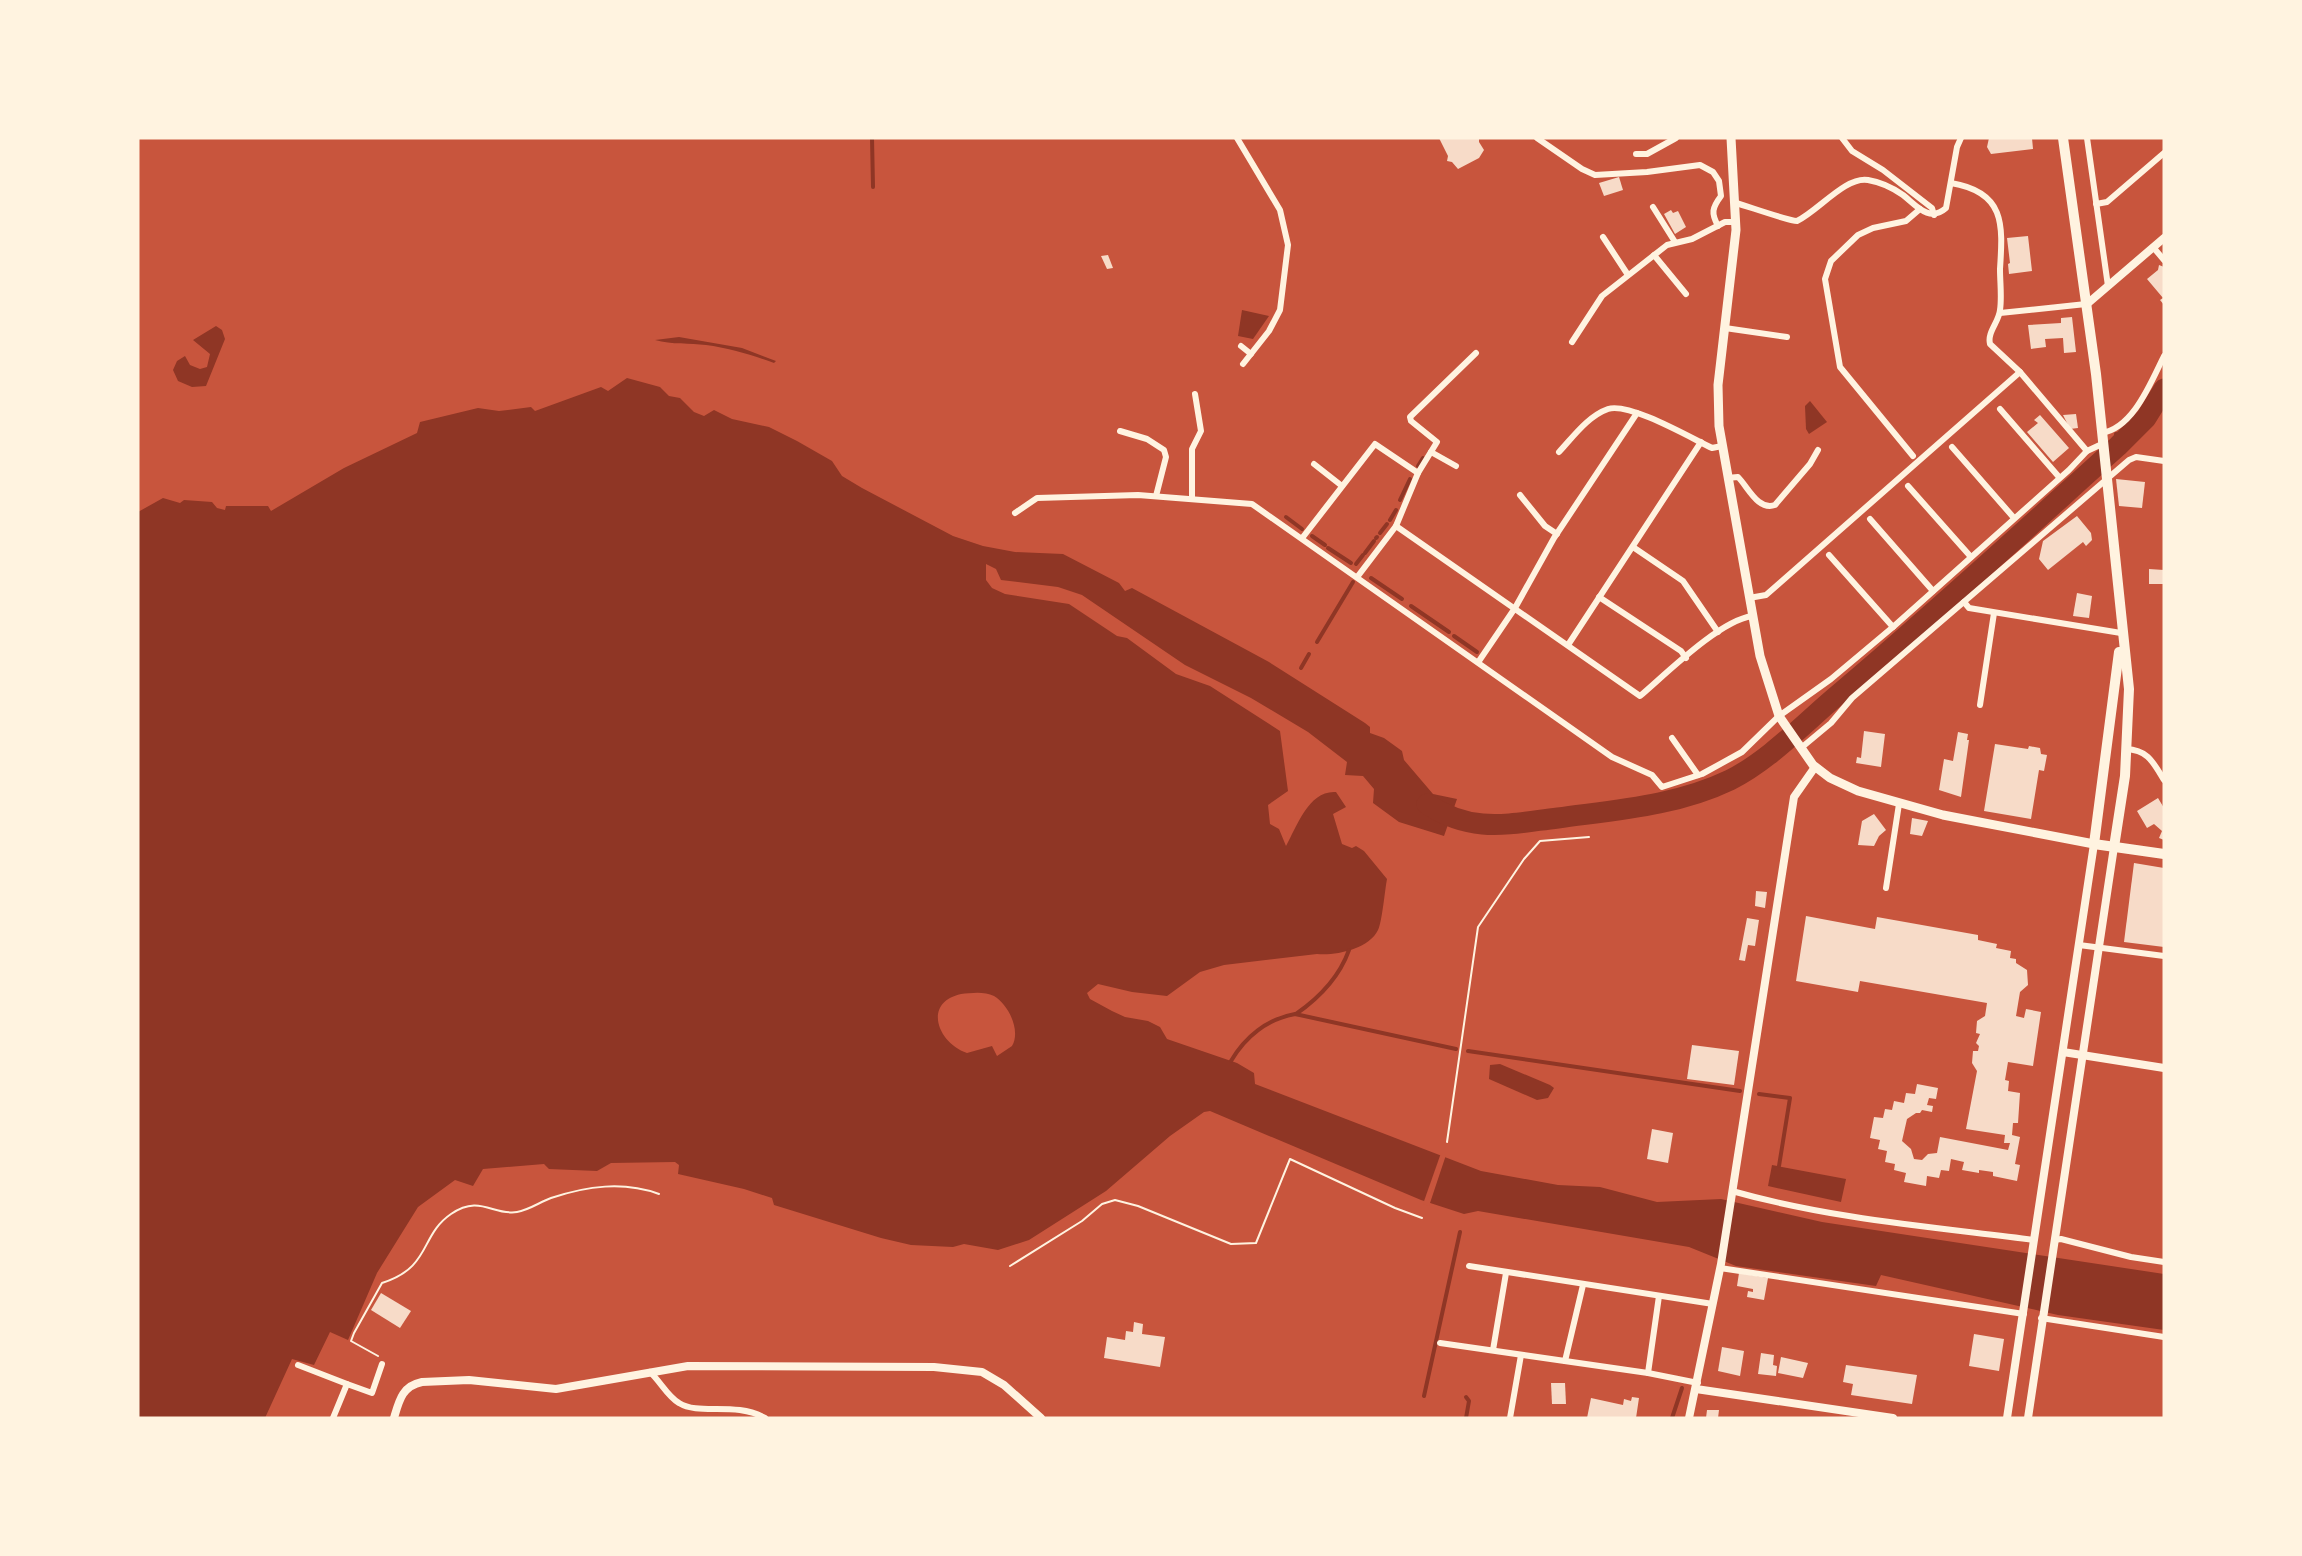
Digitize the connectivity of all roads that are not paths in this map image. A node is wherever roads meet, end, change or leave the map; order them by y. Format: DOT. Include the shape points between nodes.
graph roads {
  1 [pos="1237,138"];
  2 [pos="1537,138"];
  3 [pos="1676,138"];
  4 [pos="1731,138"];
  5 [pos="1842,138"];
  6 [pos="1961,138"];
  7 [pos="2063,138"];
  8 [pos="2087,138"];
  9 [pos="2164,153"];
  10 [pos="1636,154"];
  11 [pos="1951,183"];
  12 [pos="1736,203"];
  13 [pos="2096,204"];
  14 [pos="1653,207"];
  15 [pos="1920,209"];
  16 [pos="1934,215"];
  17 [pos="1736,222"];
  18 [pos="1718,226"];
  19 [pos="1603,237"];
  20 [pos="2164,238"];
  21 [pos="1675,242"];
  22 [pos="2153,247"];
  23 [pos="1654,255"];
  24 [pos="2164,260"];
  25 [pos="1628,275"];
  26 [pos="2108,286"];
  27 [pos="1686,294"];
  28 [pos="2087,303"];
  29 [pos="2000,313"];
  30 [pos="1725,328"];
  31 [pos="1787,337"];
  32 [pos="1572,342"];
  33 [pos="1241,346"];
  34 [pos="1476,353"];
  35 [pos="1251,354"];
  36 [pos="2164,356"];
  37 [pos="1243,364"];
  38 [pos="2020,372"];
  39 [pos="1195,394"];
  40 [pos="2000,409"];
  41 [pos="1637,413"];
  42 [pos="1120,431"];
  43 [pos="2102,441"];
  44 [pos="1701,442"];
  45 [pos="1722,446"];
  46 [pos="1952,447"];
  47 [pos="1818,450"];
  48 [pos="2087,451"];
  49 [pos="1431,452"];
  50 [pos="1559,452"];
  51 [pos="1913,456"];
  52 [pos="2164,461"];
  53 [pos="1314,464"];
  54 [pos="1456,466"];
  55 [pos="1418,474"];
  56 [pos="1727,477"];
  57 [pos="2059,477"];
  58 [pos="2106,477"];
  59 [pos="1342,486"];
  60 [pos="1908,486"];
  61 [pos="1520,495"];
  62 [pos="1156,496"];
  63 [pos="1191,499"];
  64 [pos="1015,513"];
  65 [pos="2014,518"];
  66 [pos="1870,519"];
  67 [pos="1396,526"];
  68 [pos="1557,534"];
  69 [pos="1303,537"];
  70 [pos="1633,547"];
  71 [pos="1829,555"];
  72 [pos="1971,557"];
  73 [pos="1358,576"];
  74 [pos="1933,591"];
  75 [pos="1599,597"];
  76 [pos="1749,598"];
  77 [pos="1964,602"];
  78 [pos="1515,608"];
  79 [pos="1994,612"];
  80 [pos="1752,616"];
  81 [pos="1893,627"];
  82 [pos="1718,632"];
  83 [pos="2121,633"];
  84 [pos="1568,645"];
  85 [pos="1686,658"];
  86 [pos="1479,661"];
  87 [pos="1980,705"];
  88 [pos="1781,719"];
  89 [pos="1672,738"];
  90 [pos="1800,747"];
  91 [pos="2126,749"];
  92 [pos="1815,767"];
  93 [pos="1698,776"];
  94 [pos="2164,780"];
  95 [pos="1899,804"];
  96 [pos="2094,844"];
  97 [pos="2114,847"];
  98 [pos="2164,854"];
  99 [pos="1886,888"];
  100 [pos="2079,945"];
  101 [pos="2099,948"];
  102 [pos="2164,956"];
  103 [pos="2063,1052"];
  104 [pos="2083,1055"];
  105 [pos="2164,1068"];
  106 [pos="1732,1195"];
  107 [pos="2034,1240"];
  108 [pos="2053,1240"];
  109 [pos="2164,1262"];
  110 [pos="1469,1266"];
  111 [pos="1721,1266"];
  112 [pos="1506,1273"];
  113 [pos="1583,1285"];
  114 [pos="1659,1296"];
  115 [pos="1713,1304"];
  116 [pos="2024,1314"];
  117 [pos="2041,1318"];
  118 [pos="2164,1336"];
  119 [pos="1440,1343"];
  120 [pos="1493,1350"];
  121 [pos="1521,1355"];
  122 [pos="1565,1361"];
  123 [pos="382,1364"];
  124 [pos="298,1365"];
  125 [pos="650,1371"];
  126 [pos="1648,1373"];
  127 [pos="347,1384"];
  128 [pos="1697,1386"];
  129 [pos="333,1418"];
  130 [pos="394,1418"];
  131 [pos="765,1418"];
  132 [pos="1041,1418"];
  133 [pos="1510,1418"];
  134 [pos="1689,1418"];
  135 [pos="1893,1418"];
  136 [pos="2007,1418"];
  137 [pos="2028,1418"];
  1 -- 35 [label="street" via="1280,210 1287,236 1280,310"];
  2 -- 18 [label="street" via="1595,175 1700,165 1713,172 1719,181 1721,196 1712,213"];
  3 -- 10 [label="street" via="1647,154"];
  4 -- 12 [label="main road"];
  5 -- 16 [label="street" via="1852,151 1932,208"];
  6 -- 11 [label="street"];
  7 -- 28 [label="main road"];
  8 -- 13 [label="street"];
  9 -- 13 [label="street" via="2107,202"];
  11 -- 16 [label="street" via="1946,208"];
  11 -- 29 [label="street" via="1982,193 2000,217"];
  12 -- 15 [label="street" via="1797,221 1852,183 1866,180 1894,189"];
  12 -- 17 [label="main road"];
  13 -- 26 [label="street"];
  14 -- 21 [label="street"];
  15 -- 16 [label="street"];
  15 -- 51 [label="street" via="1906,220 1858,235 1831,261 1825,279 1840,368"];
  17 -- 18 [label="street"];
  17 -- 30 [label="main road"];
  18 -- 21 [label="street" via="1692,239"];
  19 -- 25 [label="street"];
  20 -- 22 [label="street"];
  21 -- 23 [label="street"];
  22 -- 24 [label="street"];
  22 -- 26 [label="street"];
  23 -- 25 [label="street"];
  23 -- 27 [label="street"];
  25 -- 32 [label="street" via="1602,296"];
  26 -- 28 [label="street"];
  28 -- 29 [label="street"];
  28 -- 43 [label="main road"];
  29 -- 38 [label="street" via="1989,336 1990,345"];
  30 -- 31 [label="street"];
  30 -- 45 [label="main road" via="1718,399"];
  33 -- 35 [label="street"];
  34 -- 49 [label="street" via="1410,417 1437,442"];
  35 -- 37 [label="street"];
  36 -- 43 [label="street" via="2127,418"];
  38 -- 48 [label="street"];
  38 -- 76 [label="street" via="1766,595"];
  39 -- 63 [label="street" via="1201,431 1192,449"];
  40 -- 57 [label="street"];
  41 -- 44 [label="street"];
  41 -- 50 [label="street" via="1617,408 1604,411 1585,424"];
  41 -- 68 [label="street"];
  42 -- 62 [label="street" via="1148,439 1164,450 1166,458"];
  43 -- 48 [label="street"];
  43 -- 58 [label="main road"];
  44 -- 45 [label="street"];
  44 -- 70 [label="street"];
  45 -- 56 [label="main road"];
  46 -- 65 [label="street"];
  47 -- 56 [label="street" via="1797,480 1770,507 1760,503 1738,477"];
  48 -- 57 [label="street"];
  49 -- 54 [label="street"];
  49 -- 55 [label="street"];
  52 -- 58 [label="street" via="2133,458"];
  53 -- 59 [label="street"];
  55 -- 59 [label="street" via="1375,444"];
  55 -- 67 [label="street"];
  56 -- 76 [label="main road"];
  57 -- 65 [label="street"];
  58 -- 77 [label="street"];
  58 -- 83 [label="main road"];
  59 -- 69 [label="street"];
  60 -- 72 [label="street"];
  61 -- 68 [label="street" via="1545,526"];
  62 -- 63 [label="street"];
  62 -- 64 [label="street" via="1037,498"];
  63 -- 69 [label="street" via="1252,504"];
  65 -- 72 [label="street"];
  66 -- 74 [label="street"];
  67 -- 73 [label="street"];
  67 -- 78 [label="street"];
  68 -- 78 [label="street"];
  69 -- 73 [label="street"];
  70 -- 75 [label="street"];
  70 -- 82 [label="street" via="1683,581"];
  71 -- 81 [label="street"];
  72 -- 74 [label="street"];
  73 -- 86 [label="street"];
  74 -- 81 [label="street"];
  75 -- 84 [label="street"];
  75 -- 85 [label="street"];
  76 -- 80 [label="main road"];
  77 -- 79 [label="street" via="1969,609"];
  77 -- 90 [label="street"];
  78 -- 84 [label="street"];
  78 -- 86 [label="street"];
  79 -- 83 [label="street"];
  79 -- 87 [label="street"];
  80 -- 82 [label="street"];
  80 -- 88 [label="main road" via="1765,677"];
  81 -- 88 [label="street"];
  82 -- 85 [label="street"];
  83 -- 91 [label="main road" via="2129,689"];
  83 -- 96 [label="main road"];
  84 -- 85 [label="street" via="1640,696"];
  86 -- 93 [label="street" via="1612,757 1652,775 1662,787"];
  88 -- 90 [label="main road"];
  88 -- 93 [label="street" via="1742,752"];
  89 -- 93 [label="street"];
  90 -- 92 [label="main road"];
  91 -- 94 [label="street" via="2148,755"];
  91 -- 97 [label="main road"];
  92 -- 95 [label="main road" via="1845,785"];
  92 -- 106 [label="street" via="1794,797"];
  95 -- 96 [label="main road"];
  95 -- 99 [label="street"];
  96 -- 97 [label="main road"];
  96 -- 100 [label="street"];
  97 -- 98 [label="main road"];
  97 -- 101 [label="street"];
  100 -- 101 [label="street"];
  100 -- 103 [label="street"];
  101 -- 102 [label="street"];
  101 -- 104 [label="street"];
  103 -- 104 [label="street"];
  103 -- 107 [label="street"];
  104 -- 105 [label="street"];
  104 -- 108 [label="street"];
  106 -- 107 [label="street" via="1857,1218"];
  106 -- 111 [label="street"];
  107 -- 116 [label="street"];
  108 -- 109 [label="street"];
  108 -- 117 [label="street"];
  110 -- 112 [label="street"];
  111 -- 115 [label="street"];
  111 -- 116 [label="street"];
  112 -- 113 [label="street"];
  112 -- 120 [label="street"];
  113 -- 114 [label="street"];
  113 -- 122 [label="street"];
  114 -- 115 [label="street"];
  114 -- 126 [label="street"];
  115 -- 128 [label="street"];
  116 -- 136 [label="street"];
  117 -- 118 [label="street"];
  117 -- 137 [label="street"];
  119 -- 120 [label="street"];
  120 -- 121 [label="street"];
  121 -- 122 [label="street"];
  121 -- 133 [label="street"];
  122 -- 126 [label="street"];
  123 -- 127 [label="street" via="372,1393"];
  124 -- 127 [label="street"];
  125 -- 130 [label="street" via="555,1389 469,1380 415,1383 404,1392"];
  125 -- 131 [label="street" via="676,1402 689,1408 729,1407"];
  125 -- 132 [label="street" via="731,1365 933,1367 982,1372 1004,1385"];
  126 -- 128 [label="street"];
  127 -- 129 [label="street"];
  128 -- 134 [label="street"];
  128 -- 135 [label="street"];
}
